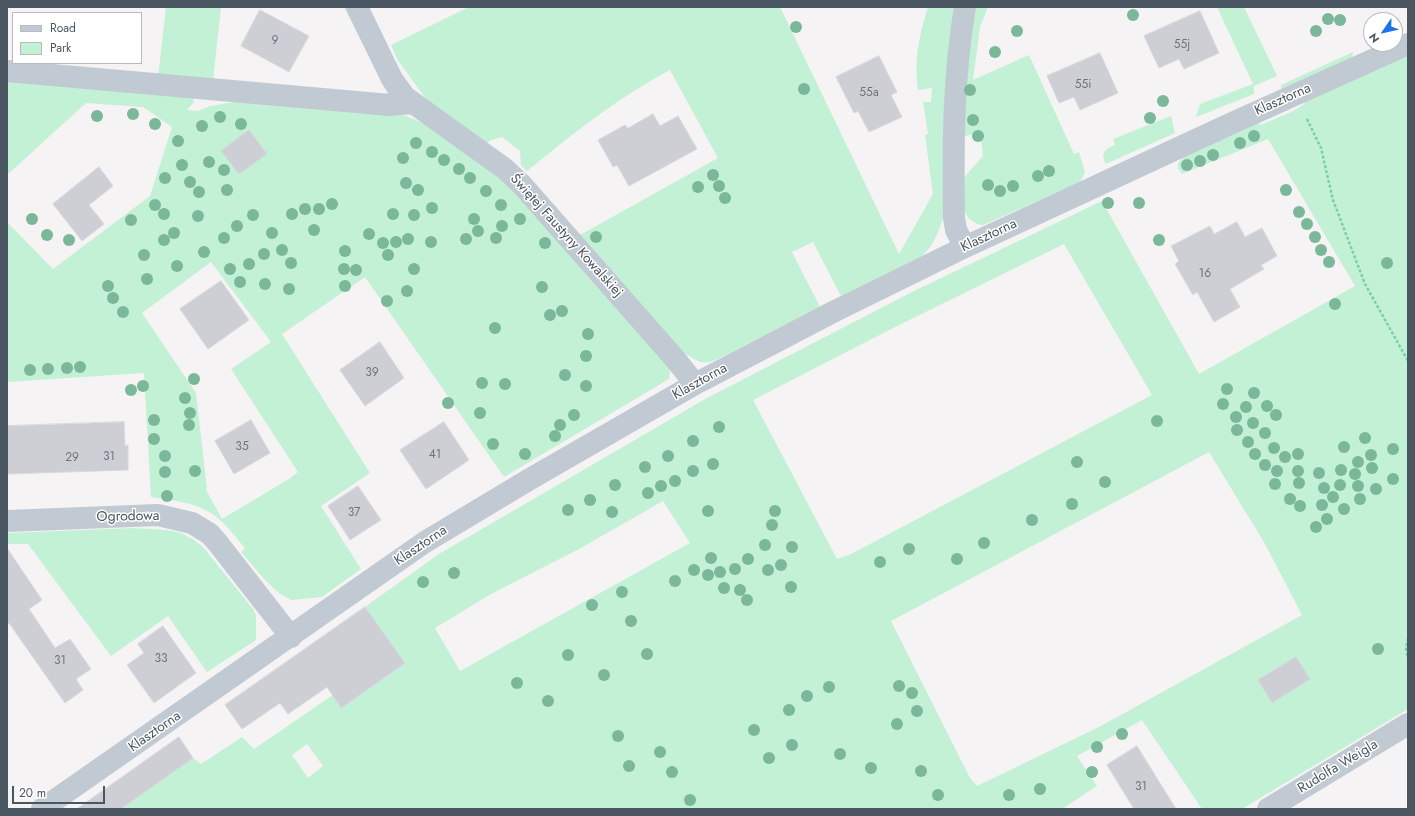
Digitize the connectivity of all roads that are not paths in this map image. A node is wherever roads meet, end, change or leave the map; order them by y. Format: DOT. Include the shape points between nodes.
graph roads {
  1 [pos="357,7"];
  2 [pos="965,7"];
  3 [pos="1408,44"];
  4 [pos="7,71"];
  5 [pos="412,103"];
  6 [pos="965,247"];
  7 [pos="695,384"];
  8 [pos="7,521"];
  9 [pos="291,637"];
  10 [pos="1408,724"];
  11 [pos="42,809"];
  12 [pos="1268,809"];
  1 -- 5 [label="street, Świętej Faustyny Kowalskiej" via="392,79"];
  2 -- 6 [label="street" via="953,117 954,218 956,230"];
  3 -- 6 [label="street, Klasztorna"];
  4 -- 5 [label="street" via="390,105"];
  5 -- 7 [label="street, Świętej Faustyny Kowalskiej" via="505,169 522,185"];
  6 -- 7 [label="street, Klasztorna"];
  7 -- 9 [label="street, Klasztorna" via="425,542"];
  8 -- 9 [label="street, Ogrodowa" via="150,514 192,523 210,534 217,542"];
  9 -- 11 [label="street, Klasztorna"];
  10 -- 12 [label="street, Rudolfa Weigla"];
}
